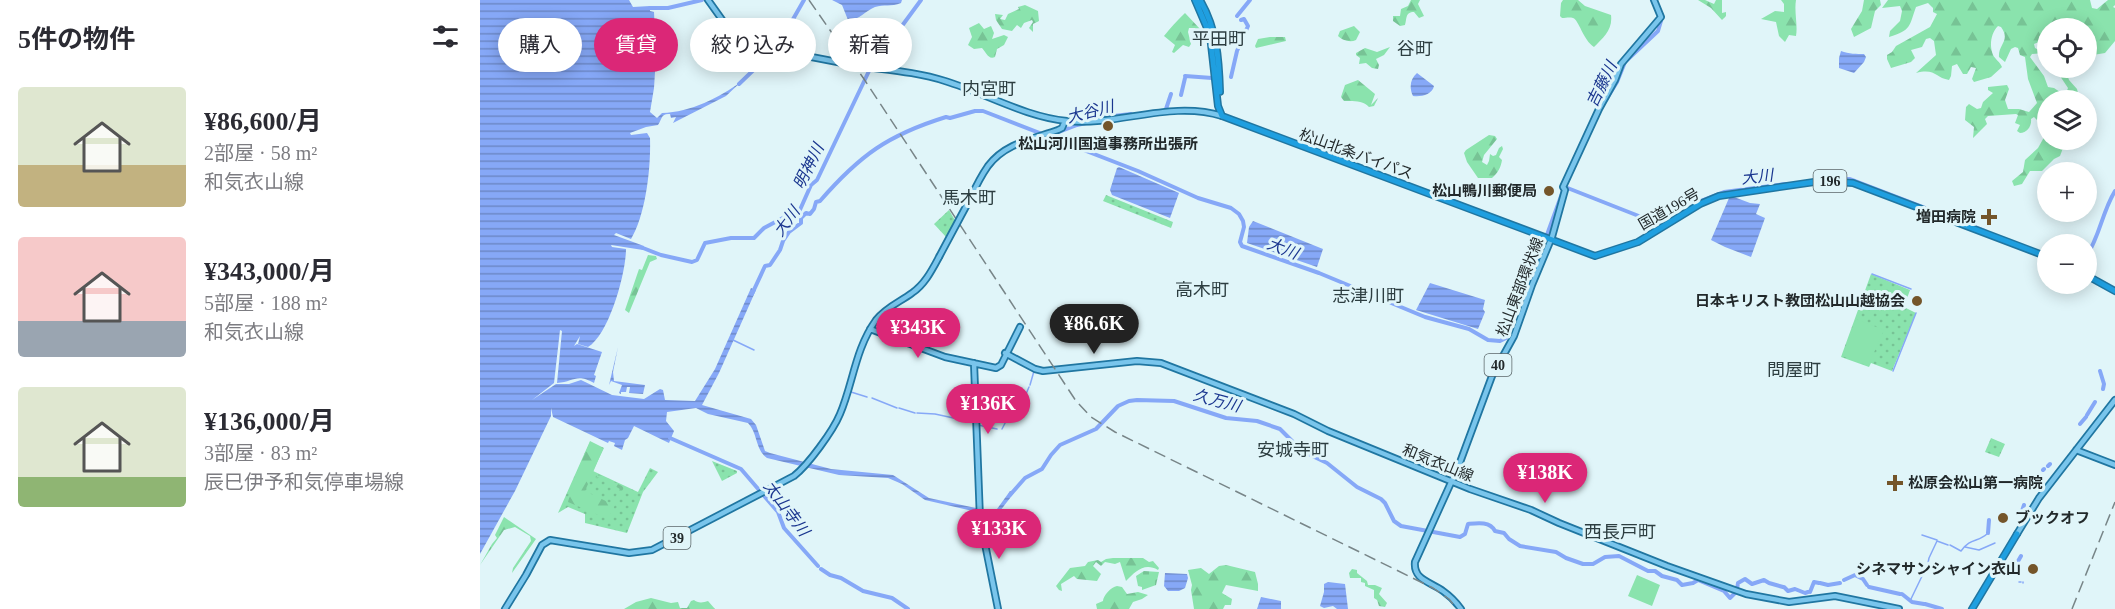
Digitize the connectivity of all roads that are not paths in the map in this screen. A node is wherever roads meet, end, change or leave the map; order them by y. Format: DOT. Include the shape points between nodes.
graph roads {
  1 [pos="708,0"];
  2 [pos="1198,0"];
  3 [pos="1654,0"];
  4 [pos="1219,106"];
  5 [pos="1213,113"];
  6 [pos="1225,116"];
  7 [pos="1065,121"];
  8 [pos="1551,239"];
  9 [pos="1614,250"];
  10 [pos="1588,251"];
  11 [pos="2037,253"];
  12 [pos="1597,255"];
  13 [pos="2097,281"];
  14 [pos="2115,290"];
  15 [pos="1020,327"];
  16 [pos="870,329"];
  17 [pos="1005,353"];
  18 [pos="974,363"];
  19 [pos="2115,401"];
  20 [pos="2076,451"];
  21 [pos="2115,467"];
  22 [pos="1452,481"];
  23 [pos="2017,534"];
  24 [pos="505,609"];
  25 [pos="998,609"];
  26 [pos="1461,609"];
  27 [pos="1899,609"];
  28 [pos="1973,609"];
  1 -- 7 [label="main road" via="727,24 814,59 928,76"];
  2 -- 4 [label="highway" via="1210,20 1217,46"];
  3 -- 8 [label="main road, 松山東部環状線 / 40" via="1661,19 1621,64 1564,189"];
  4 -- 5 [label="main road"];
  4 -- 6 [label="highway"];
  5 -- 6 [label="main road"];
  5 -- 7 [label="main road" via="1180,110"];
  6 -- 8 [label="highway, 松山北条バイパス / 196"];
  7 -- 16 [label="main road, 39, bridge" via="1062,128 1017,143 988,165 923,284 884,311"];
  8 -- 10 [label="highway, 松山北条バイパス / 196"];
  8 -- 12 [label="highway, 松山北条バイパス / 196"];
  8 -- 22 [label="main road, 松山東部環状線 / 40"];
  9 -- 10 [label="highway, 国道196号 / 196"];
  9 -- 11 [label="highway, 国道196号 / 196" via="1638,242 1719,196 1833,181 1854,183"];
  9 -- 12 [label="highway, 国道196号 / 196"];
  10 -- 12 [label="highway, 松山北条バイパス / 196"];
  13 -- 14 [label="highway"];
  15 -- 17 [label="main road"];
  16 -- 18 [label="main road" via="945,357"];
  16 -- 24 [label="main road, 39" via="840,415 794,477 646,552 545,541"];
  17 -- 18 [label="main road" via="999,367"];
  17 -- 22 [label="main road, 和気衣山線" via="1043,371 1137,361 1161,363"];
  18 -- 25 [label="main road" via="980,511"];
  19 -- 20 [label="main road"];
  20 -- 21 [label="main road"];
  20 -- 23 [label="main road"];
  22 -- 26 [label="main road, 松山東部環状線 / 40" via="1415,562 1415,571"];
  22 -- 27 [label="main road, 和気衣山線" via="1751,596 1789,602 1836,597"];
  23 -- 28 [label="highway"];
}
